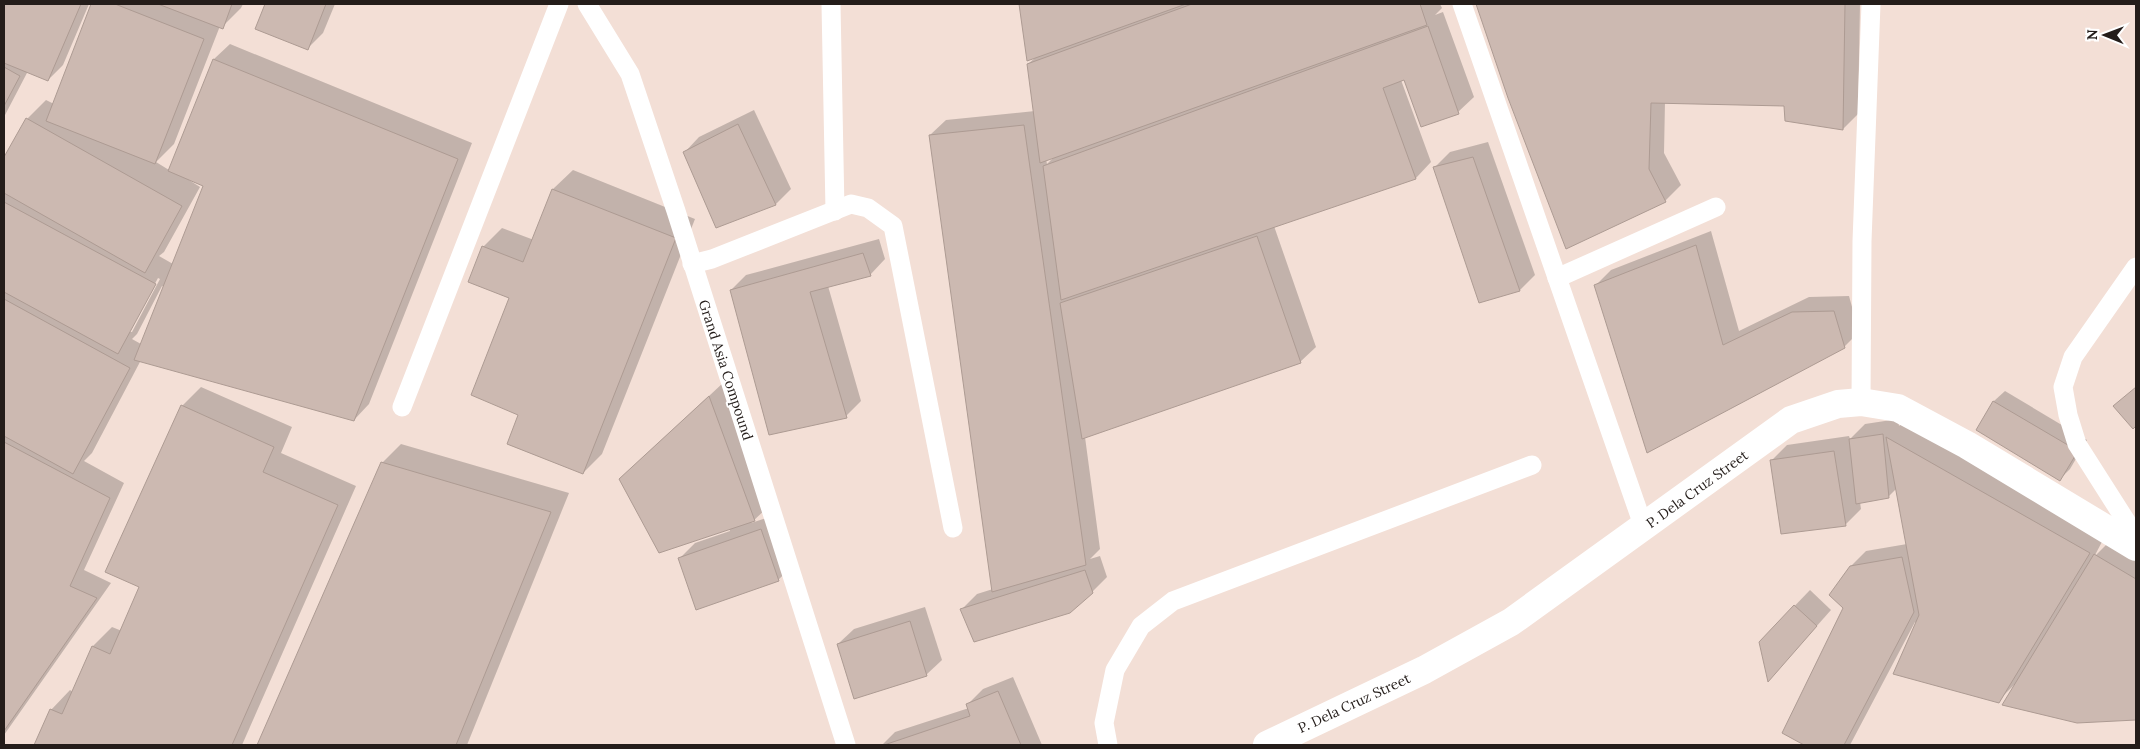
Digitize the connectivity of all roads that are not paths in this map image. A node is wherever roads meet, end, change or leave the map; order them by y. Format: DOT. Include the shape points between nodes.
graph roads {
  1 [pos="559,4"];
  2 [pos="587,4"];
  3 [pos="831,4"];
  4 [pos="1462,4"];
  5 [pos="1870,4"];
  6 [pos="1716,206"];
  7 [pos="835,211"];
  8 [pos="692,264"];
  9 [pos="2136,268"];
  10 [pos="1557,278"];
  11 [pos="1861,402"];
  12 [pos="402,407"];
  13 [pos="1532,465"];
  14 [pos="953,528"];
  15 [pos="1644,528"];
  16 [pos="2133,537"];
  17 [pos="846,745"];
  18 [pos="1108,745"];
  19 [pos="1267,745"];
  1 -- 12 [label="lane"];
  2 -- 8 [label="lane, Grand Asia Compound" via="630,74"];
  3 -- 7 [label="lane"];
  4 -- 10 [label="lane"];
  5 -- 11 [label="lane" via="1862,241"];
  6 -- 10 [label="lane"];
  7 -- 8 [label="lane"];
  7 -- 14 [label="lane" via="851,204 868,208 893,226"];
  8 -- 17 [label="lane, Grand Asia Compound"];
  9 -- 16 [label="lane" via="2073,357 2063,387 2077,444"];
  10 -- 15 [label="lane"];
  11 -- 15 [label="street, P. Dela Cruz Street" via="1838,404 1791,420"];
  11 -- 16 [label="street, P. Dela Cruz Street" via="1898,408"];
  13 -- 18 [label="lane" via="1173,601 1141,626 1115,670 1104,723"];
  15 -- 19 [label="street, P. Dela Cruz Street" via="1511,622 1424,670"];
}
